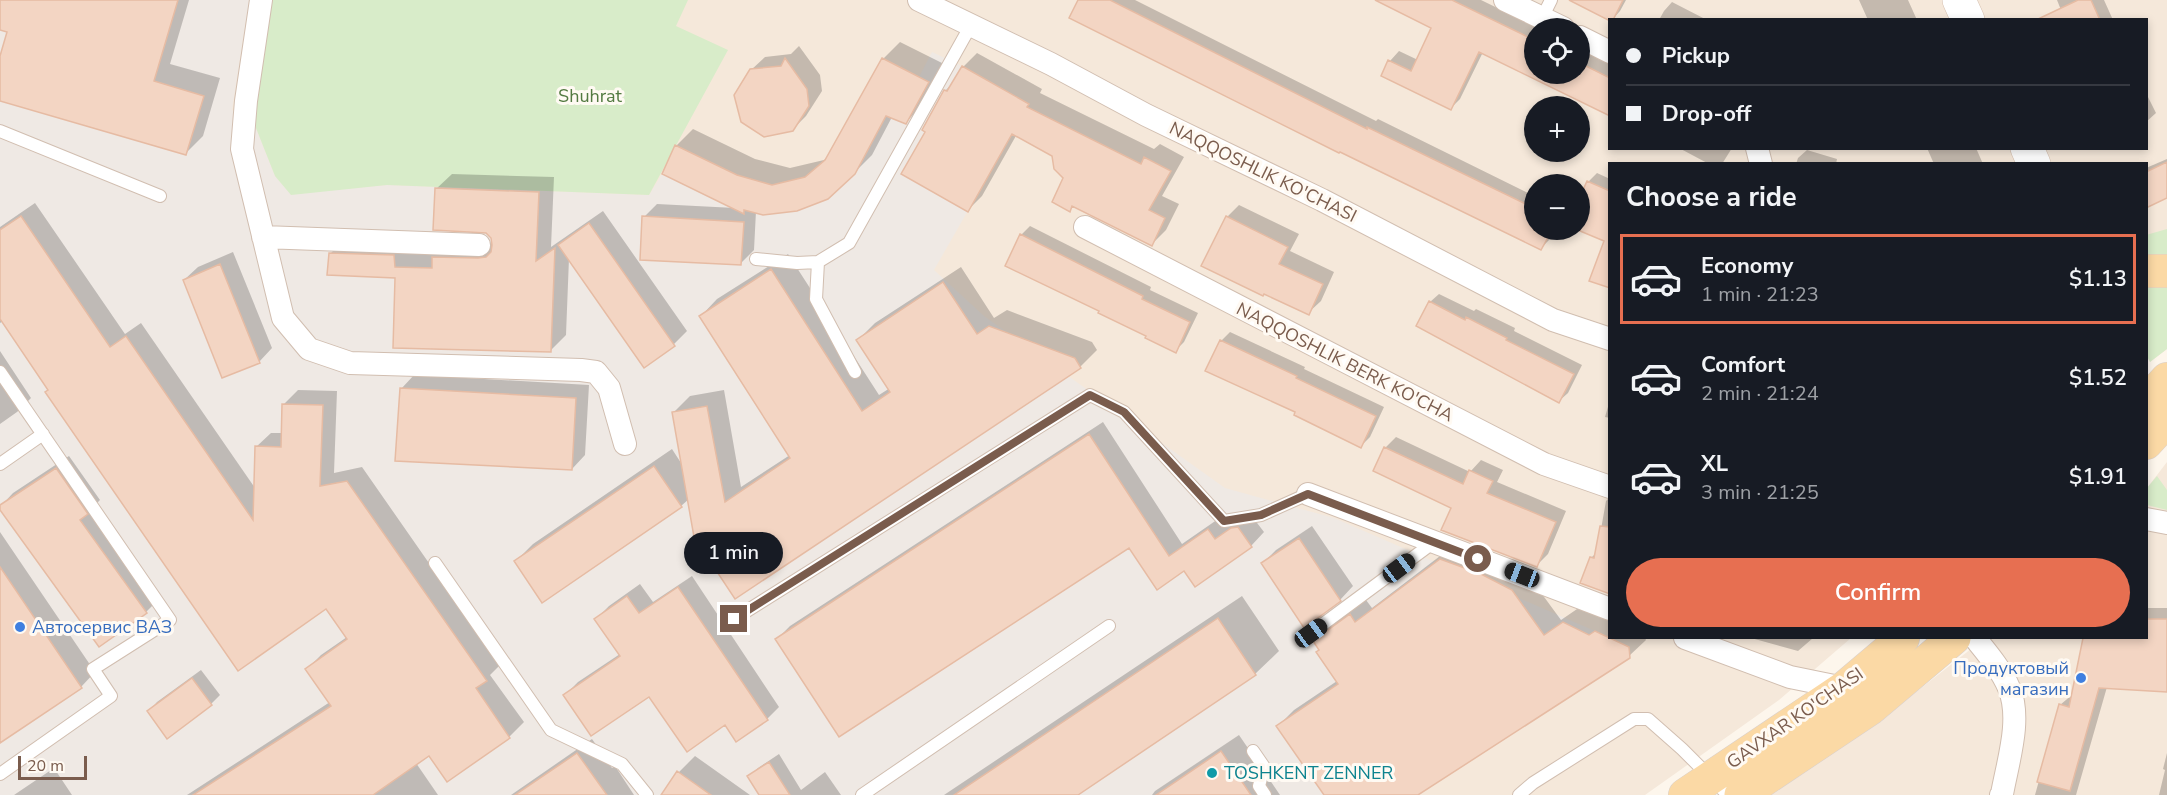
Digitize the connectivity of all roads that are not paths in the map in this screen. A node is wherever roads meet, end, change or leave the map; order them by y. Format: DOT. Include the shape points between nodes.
graph roads {
  1 [pos="261,0"];
  2 [pos="919,0"];
  3 [pos="1505,0"];
  4 [pos="1959,0"];
  5 [pos="1983,0"];
  6 [pos="1547,9"];
  7 [pos="1967,18"];
  8 [pos="1991,18"];
  9 [pos="971,25"];
  10 [pos="1590,42"];
  11 [pos="1608,51"];
  12 [pos="0,131"];
  13 [pos="160,196"];
  14 [pos="1085,227"];
  15 [pos="263,237"];
  16 [pos="479,245"];
  17 [pos="756,259"];
  18 [pos="818,262"];
  19 [pos="2148,271"];
  20 [pos="2167,271"];
  21 [pos="1608,338"];
  22 [pos="0,372"];
  23 [pos="855,372"];
  24 [pos="43,434"];
  25 [pos="624,444"];
  26 [pos="0,464"];
  27 [pos="1608,486"];
  28 [pos="1308,494"];
  29 [pos="2148,519"];
  30 [pos="2167,523"];
  31 [pos="1434,542"];
  32 [pos="435,563"];
  33 [pos="1608,608"];
  34 [pos="734,619"];
  35 [pos="1109,626"];
  36 [pos="1311,633"];
  37 [pos="1688,639"];
  38 [pos="1902,639"];
  39 [pos="1953,639"];
  40 [pos="1976,639"];
  41 [pos="1844,688"];
  42 [pos="1252,751"];
  43 [pos="0,774"];
  44 [pos="1533,783"];
  45 [pos="1708,789"];
  46 [pos="647,795"];
  47 [pos="862,795"];
  48 [pos="1265,795"];
  49 [pos="1519,795"];
  50 [pos="1539,795"];
  51 [pos="1741,795"];
  52 [pos="2001,795"];
  1 -- 15 [label="street" via="242,149"];
  2 -- 9 [label="street, NAQQOSHLIK KO'CHASI"];
  3 -- 6 [label="street"];
  4 -- 7 [label="main road"];
  5 -- 8 [label="main road"];
  9 -- 18 [label="lane" via="849,243"];
  9 -- 21 [label="street, NAQQOSHLIK KO'CHASI" via="1553,320"];
  10 -- 11 [label="street"];
  12 -- 13 [label="lane"];
  14 -- 27 [label="street, NAQQOSHLIK BERK KO'CHA" via="1544,464"];
  15 -- 16 [label="street"];
  15 -- 25 [label="street" via="283,318 309,349 350,363 596,372 609,388"];
  17 -- 18 [label="lane"];
  18 -- 23 [label="lane" via="816,299"];
  19 -- 20 [label="main road"];
  22 -- 24 [label="lane"];
  24 -- 26 [label="lane"];
  24 -- 43 [label="lane" via="170,620 93,669 111,696"];
  28 -- 31 [label="street"];
  28 -- 34 [label="lane" via="1261,515 1224,521 1124,412 1090,395"];
  29 -- 30 [label="street"];
  31 -- 33 [label="street"];
  31 -- 36 [label="lane"];
  32 -- 46 [label="lane" via="551,730 622,764"];
  35 -- 47 [label="lane"];
  37 -- 41 [label="street" via="1790,677"];
  38 -- 41 [label="main road, GAVXAR KO'CHASI"];
  39 -- 51 [label="main road, GAVXAR KO'CHASI" via="1871,708"];
  40 -- 52 [label="street" via="1999,669 2014,708"];
  41 -- 45 [label="main road, GAVXAR KO'CHASI"];
  42 -- 48 [label="lane" via="1264,767 1259,786"];
  44 -- 45 [label="lane" via="1634,719 1647,719"];
  44 -- 49 [label="lane"];
  44 -- 50 [label="lane"];
}
